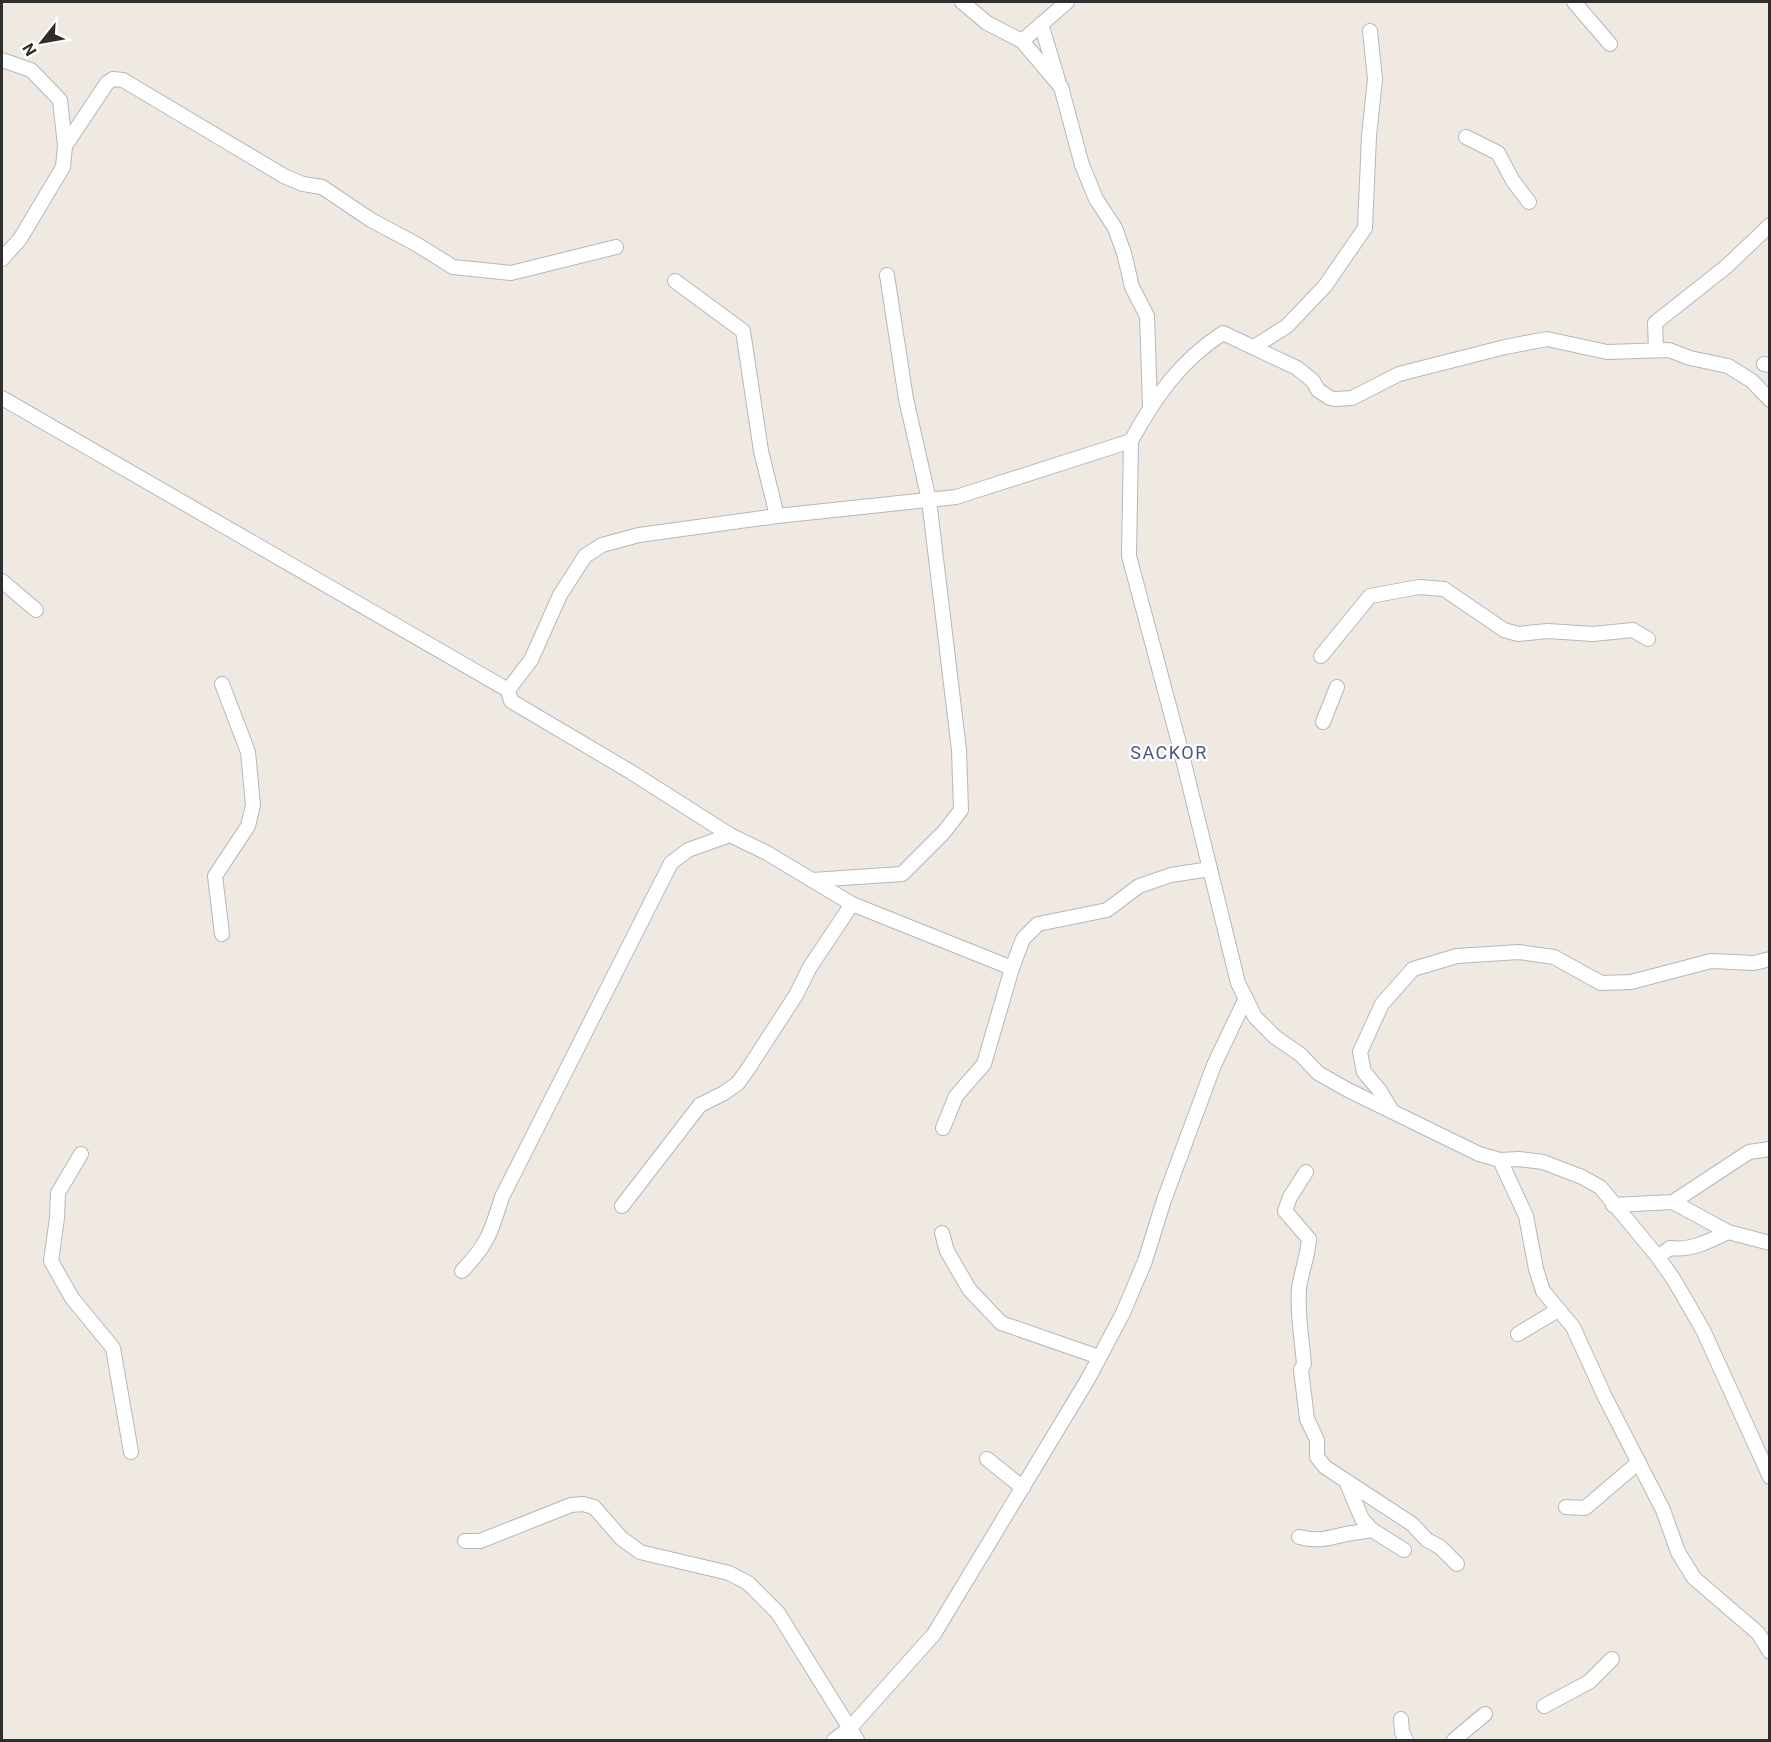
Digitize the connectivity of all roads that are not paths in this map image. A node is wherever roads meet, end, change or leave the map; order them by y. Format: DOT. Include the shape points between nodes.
graph roads {
  1 [pos="962,2"];
  2 [pos="1067,2"];
  3 [pos="1574,2"];
  4 [pos="1041,24"];
  5 [pos="1370,31"];
  6 [pos="1022,41"];
  7 [pos="1611,44"];
  8 [pos="2,60"];
  9 [pos="1060,87"];
  10 [pos="1466,137"];
  11 [pos="65,146"];
  12 [pos="1529,202"];
  13 [pos="1770,225"];
  14 [pos="616,247"];
  15 [pos="2,259"];
  16 [pos="887,275"];
  17 [pos="675,281"];
  18 [pos="1254,347"];
  19 [pos="1656,349"];
  20 [pos="2,398"];
  21 [pos="1770,400"];
  22 [pos="1150,406"];
  23 [pos="1131,441"];
  24 [pos="929,500"];
  25 [pos="777,516"];
  26 [pos="2,581"];
  27 [pos="36,610"];
  28 [pos="1648,639"];
  29 [pos="1321,656"];
  30 [pos="222,684"];
  31 [pos="1337,687"];
  32 [pos="508,690"];
  33 [pos="1323,722"];
  34 [pos="730,835"];
  35 [pos="1210,869"];
  36 [pos="812,880"];
  37 [pos="852,904"];
  38 [pos="222,934"];
  39 [pos="1770,959"];
  40 [pos="1012,968"];
  41 [pos="1246,998"];
  42 [pos="1392,1111"];
  43 [pos="943,1128"];
  44 [pos="1770,1149"];
  45 [pos="81,1154"];
  46 [pos="1500,1160"];
  47 [pos="1306,1172"];
  48 [pos="1673,1202"];
  49 [pos="1643,1204"];
  50 [pos="1613,1205"];
  51 [pos="622,1206"];
  52 [pos="1626,1218"];
  53 [pos="1728,1232"];
  54 [pos="942,1233"];
  55 [pos="1770,1243"];
  56 [pos="1658,1257"];
  57 [pos="462,1271"];
  58 [pos="1558,1310"];
  59 [pos="1518,1334"];
  60 [pos="1099,1357"];
  61 [pos="132,1452"];
  62 [pos="987,1460"];
  63 [pos="1638,1462"];
  64 [pos="1770,1477"];
  65 [pos="1346,1480"];
  66 [pos="1023,1488"];
  67 [pos="1566,1507"];
  68 [pos="1372,1530"];
  69 [pos="1299,1537"];
  70 [pos="465,1541"];
  71 [pos="1404,1550"];
  72 [pos="1456,1564"];
  73 [pos="1770,1652"];
  74 [pos="1612,1659"];
  75 [pos="1544,1706"];
  76 [pos="1485,1714"];
  77 [pos="1401,1719"];
  78 [pos="854,1734"];
  79 [pos="834,1740"];
  80 [pos="1406,1740"];
  81 [pos="1454,1740"];
  1 -- 6 [label="street" via="987,23"];
  2 -- 4 [label="street"];
  3 -- 7 [label="street"];
  4 -- 6 [label="street"];
  4 -- 9 [label="street"];
  5 -- 18 [label="street" via="1375,79 1365,228 1325,286 1287,326"];
  6 -- 9 [label="street"];
  8 -- 11 [label="street" via="31,70 60,100"];
  9 -- 22 [label="street" via="1082,165 1096,199 1115,228 1132,287 1147,316"];
  10 -- 12 [label="street" via="1498,153"];
  11 -- 14 [label="street" via="107,83 112,79 123,80 284,176 322,187 453,267 511,273"];
  11 -- 15 [label="street" via="63,167 20,239"];
  13 -- 19 [label="street" via="1727,267 1655,323"];
  16 -- 24 [label="street" via="906,399"];
  17 -- 25 [label="street" via="743,331 761,451"];
  18 -- 19 [label="street" via="1297,368 1330,398 1345,400 1399,374 1547,339 1607,352"];
  18 -- 22 [label="street" via="1223,333 1184,364"];
  19 -- 21 [label="street" via="1728,366 1752,381"];
  20 -- 32 [label="street" via="254,550"];
  22 -- 23 [label="street"];
  23 -- 24 [label="street" via="956,497"];
  23 -- 35 [label="street" via="1129,556"];
  24 -- 25 [label="street"];
  24 -- 36 [label="street" via="959,750 961,810 902,874"];
  25 -- 32 [label="street" via="639,535 602,545 585,556 560,595 531,660"];
  26 -- 27 [label="street"];
  28 -- 29 [label="street" via="1633,630 1518,634 1504,630 1444,589 1419,586 1370,596"];
  30 -- 38 [label="street" via="248,752 253,805 248,826 215,876"];
  31 -- 33 [label="street"];
  32 -- 34 [label="street" via="511,701"];
  34 -- 36 [label="street"];
  34 -- 57 [label="street" via="688,850 671,863 502,1197 490,1236"];
  35 -- 40 [label="street" via="1171,875 1139,886 1107,910 1038,924 1023,939"];
  35 -- 41 [label="street" via="1238,983"];
  36 -- 37 [label="street"];
  37 -- 40 [label="street"];
  37 -- 51 [label="street" via="748,1070 738,1083 699,1105"];
  39 -- 42 [label="street" via="1754,963 1711,961 1631,982 1601,983 1554,957 1519,951 1457,956 1413,969 1382,1004 1360,1052 1364,1072"];
  40 -- 43 [label="street" via="984,1064 956,1096"];
  41 -- 42 [label="street" via="1255,1017 1318,1073"];
  41 -- 60 [label="street" via="1214,1065 1145,1261"];
  42 -- 46 [label="street" via="1479,1154"];
  44 -- 48 [label="street" via="1749,1152"];
  45 -- 61 [label="street" via="58,1193 51,1261 72,1298 113,1348"];
  46 -- 50 [label="street" via="1543,1162 1582,1177 1600,1187"];
  46 -- 58 [label="street" via="1526,1216 1543,1292"];
  47 -- 65 [label="street" via="1285,1211 1309,1239 1298,1315 1307,1419 1317,1440 1317,1457 1324,1467"];
  48 -- 49 [label="street"];
  48 -- 53 [label="street"];
  49 -- 50 [label="street"];
  49 -- 52 [label="street"];
  50 -- 52 [label="street"];
  52 -- 56 [label="street"];
  53 -- 55 [label="street"];
  53 -- 56 [label="street" via="1709,1241 1670,1248"];
  54 -- 60 [label="street" via="947,1251 969,1289 1001,1323"];
  56 -- 64 [label="street" via="1703,1330"];
  58 -- 59 [label="street"];
  58 -- 63 [label="street" via="1573,1327"];
  60 -- 66 [label="street"];
  62 -- 66 [label="street"];
  63 -- 67 [label="street" via="1585,1508"];
  63 -- 73 [label="street" via="1664,1510 1678,1552 1694,1578 1758,1633"];
  65 -- 68 [label="street" via="1362,1519"];
  65 -- 72 [label="street" via="1412,1524"];
  66 -- 78 [label="street" via="933,1634"];
  68 -- 69 [label="street" via="1330,1539"];
  68 -- 71 [label="street"];
  70 -- 78 [label="street" via="480,1541 571,1505 583,1504 594,1507 621,1539 640,1552 729,1573 748,1583 778,1612"];
  74 -- 75 [label="street" via="1589,1682"];
  76 -- 81 [label="street"];
  77 -- 80 [label="street"];
  78 -- 79 [label="street"];
}
